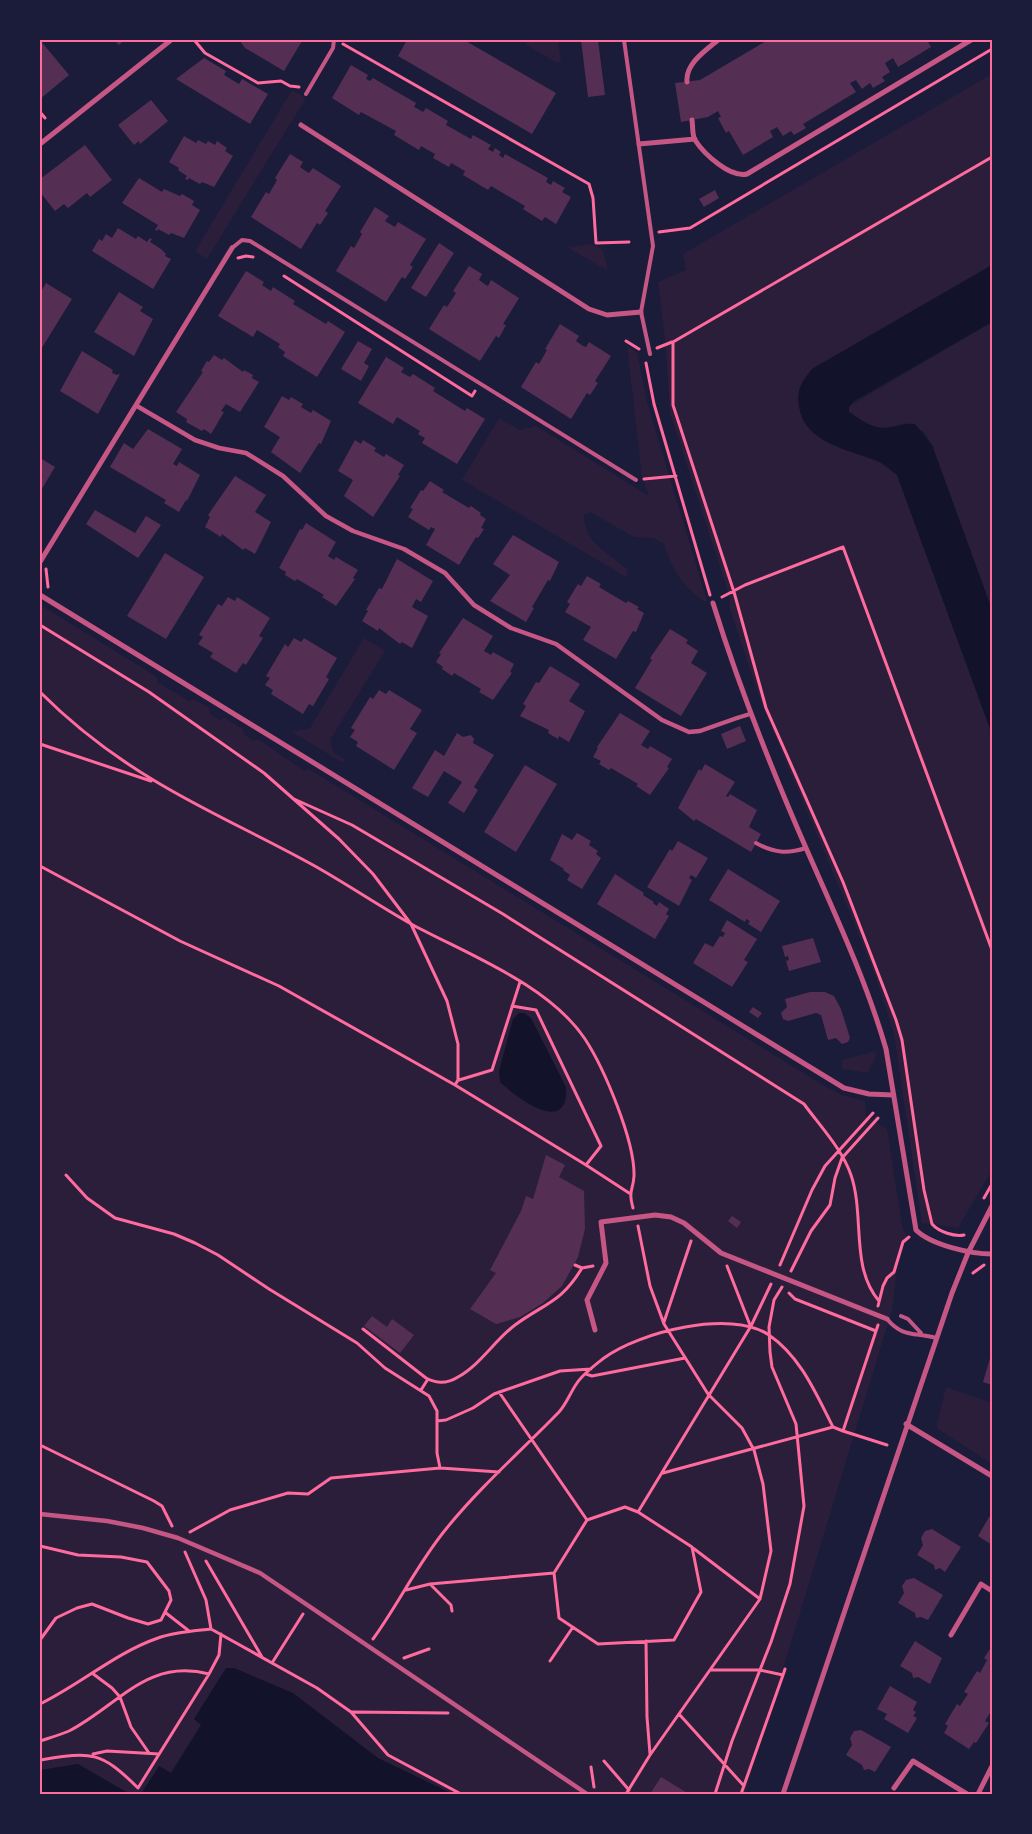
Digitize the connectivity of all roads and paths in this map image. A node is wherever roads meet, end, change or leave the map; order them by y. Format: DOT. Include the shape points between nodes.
graph roads {
  1 [pos="171,40"];
  2 [pos="335,40"];
  3 [pos="624,40"];
  4 [pos="718,40"];
  5 [pos="971,40"];
  6 [pos="195,41"];
  7 [pos="992,49"];
  8 [pos="687,82"];
  9 [pos="295,86"];
  10 [pos="306,94"];
  11 [pos="40,112"];
  12 [pos="45,118"];
  13 [pos="692,120"];
  14 [pos="301,125"];
  15 [pos="694,139"];
  16 [pos="40,144"];
  17 [pos="639,144"];
  18 [pos="992,157"];
  19 [pos="651,233"];
  20 [pos="629,242"];
  21 [pos="232,248"];
  22 [pos="278,272"];
  23 [pos="641,312"];
  24 [pos="626,341"];
  25 [pos="673,342"];
  26 [pos="665,346"];
  27 [pos="639,350"];
  28 [pos="650,354"];
  29 [pos="481,383"];
  30 [pos="137,406"];
  31 [pos="676,476"];
  32 [pos="636,480"];
  33 [pos="40,562"];
  34 [pos="734,592"];
  35 [pos="40,595"];
  36 [pos="729,595"];
  37 [pos="713,603"];
  38 [pos="40,624"];
  39 [pos="40,692"];
  40 [pos="750,714"];
  41 [pos="737,718"];
  42 [pos="40,744"];
  43 [pos="156,782"];
  44 [pos="294,799"];
  45 [pos="756,843"];
  46 [pos="806,848"];
  47 [pos="40,866"];
  48 [pos="411,924"];
  49 [pos="992,950"];
  50 [pos="520,982"];
  51 [pos="512,1006"];
  52 [pos="458,1080"];
  53 [pos="455,1085"];
  54 [pos="893,1095"];
  55 [pos="873,1113"];
  56 [pos="878,1118"];
  57 [pos="839,1152"];
  58 [pos="842,1158"];
  59 [pos="586,1165"];
  60 [pos="66,1175"];
  61 [pos="629,1193"];
  62 [pos="992,1206"];
  63 [pos="636,1218"];
  64 [pos="963,1236"];
  65 [pos="909,1237"];
  66 [pos="692,1240"];
  67 [pos="968,1253"];
  68 [pos="992,1254"];
  69 [pos="606,1263"];
  70 [pos="992,1263"];
  71 [pos="575,1265"];
  72 [pos="727,1265"];
  73 [pos="582,1268"];
  74 [pos="776,1276"];
  75 [pos="786,1281"];
  76 [pos="969,1281"];
  77 [pos="879,1301"];
  78 [pos="901,1316"];
  79 [pos="884,1318"];
  80 [pos="664,1324"];
  81 [pos="751,1326"];
  82 [pos="363,1329"];
  83 [pos="595,1330"];
  84 [pos="669,1332"];
  85 [pos="921,1333"];
  86 [pos="769,1335"];
  87 [pos="936,1338"];
  88 [pos="685,1358"];
  89 [pos="592,1369"];
  90 [pos="586,1374"];
  91 [pos="428,1379"];
  92 [pos="421,1390"];
  93 [pos="499,1392"];
  94 [pos="708,1394"];
  95 [pos="436,1421"];
  96 [pos="906,1424"];
  97 [pos="833,1427"];
  98 [pos="843,1431"];
  99 [pos="798,1437"];
  100 [pos="532,1439"];
  101 [pos="40,1445"];
  102 [pos="887,1445"];
  103 [pos="754,1450"];
  104 [pos="440,1468"];
  105 [pos="499,1472"];
  106 [pos="662,1474"];
  107 [pos="992,1476"];
  108 [pos="638,1512"];
  109 [pos="40,1514"];
  110 [pos="587,1520"];
  111 [pos="178,1538"];
  112 [pos="40,1546"];
  113 [pos="692,1548"];
  114 [pos="203,1549"];
  115 [pos="554,1573"];
  116 [pos="430,1584"];
  117 [pos="405,1590"];
  118 [pos="992,1591"];
  119 [pos="760,1599"];
  120 [pos="452,1611"];
  121 [pos="166,1613"];
  122 [pos="298,1622"];
  123 [pos="573,1627"];
  124 [pos="211,1629"];
  125 [pos="190,1631"];
  126 [pos="221,1634"];
  127 [pos="952,1635"];
  128 [pos="40,1640"];
  129 [pos="646,1641"];
  130 [pos="368,1645"];
  131 [pos="429,1649"];
  132 [pos="262,1658"];
  133 [pos="550,1661"];
  134 [pos="393,1662"];
  135 [pos="272,1663"];
  136 [pos="785,1669"];
  137 [pos="710,1670"];
  138 [pos="760,1670"];
  139 [pos="92,1673"];
  140 [pos="209,1674"];
  141 [pos="783,1675"];
  142 [pos="120,1697"];
  143 [pos="40,1704"];
  144 [pos="351,1712"];
  145 [pos="464,1713"];
  146 [pos="679,1714"];
  147 [pos="40,1741"];
  148 [pos="150,1753"];
  149 [pos="160,1754"];
  150 [pos="90,1755"];
  151 [pos="650,1755"];
  152 [pos="40,1760"];
  153 [pos="604,1761"];
  154 [pos="724,1764"];
  155 [pos="992,1766"];
  156 [pos="592,1767"];
  157 [pos="744,1786"];
  158 [pos="894,1788"];
  159 [pos="629,1790"];
  160 [pos="461,1794"];
  161 [pos="587,1794"];
  162 [pos="595,1794"];
  163 [pos="626,1794"];
  164 [pos="715,1794"];
  165 [pos="742,1794"];
  166 [pos="783,1794"];
  167 [pos="967,1794"];
  168 [pos="978,1794"];
  1 -- 16 [label="street"];
  2 -- 10 [label="lane"];
  2 -- 20 [label="path" via="589,184 596,243"];
  3 -- 17 [label="lane"];
  4 -- 8 [label="street" via="690,67"];
  5 -- 15 [label="street" via="747,174 728,173"];
  6 -- 9 [label="path" via="205,53 258,83 280,81"];
  7 -- 19 [label="path" via="690,228"];
  11 -- 12 [label="path"];
  13 -- 15 [label="street"];
  14 -- 23 [label="street" via="590,309 606,315"];
  15 -- 17 [label="street"];
  17 -- 19 [label="lane"];
  18 -- 25 [label="path"];
  19 -- 23 [label="lane" via="653,246"];
  21 -- 29 [label="lane" via="242,240 250,241"];
  21 -- 30 [label="street"];
  22 -- 29 [label="path" via="472,396"];
  23 -- 28 [label="lane"];
  24 -- 27 [label="path"];
  25 -- 26 [label="path"];
  25 -- 34 [label="path" via="673,405"];
  28 -- 31 [label="path" via="646,364 654,404"];
  29 -- 32 [label="lane"];
  30 -- 33 [label="street"];
  30 -- 41 [label="street" via="195,440 246,453 283,476 326,516 353,531 404,549 445,573 474,605 511,628 556,644 662,720 689,732 700,732"];
  31 -- 32 [label="path"];
  31 -- 37 [label="path"];
  34 -- 36 [label="path"];
  34 -- 49 [label="path" via="844,547"];
  34 -- 64 [label="path" via="766,708 843,882 896,1020 932,1224 945,1232"];
  35 -- 54 [label="street" via="844,1088"];
  37 -- 40 [label="street"];
  38 -- 44 [label="path" via="149,692 264,773"];
  39 -- 43 [label="path" via="116,757"];
  40 -- 41 [label="lane"];
  40 -- 46 [label="street"];
  42 -- 43 [label="path"];
  43 -- 48 [label="path" via="314,865"];
  44 -- 48 [label="path" via="373,874"];
  44 -- 57 [label="path" via="352,825 503,914 804,1104"];
  45 -- 46 [label="lane" via="776,852"];
  46 -- 54 [label="street" via="876,1015 886,1049"];
  47 -- 53 [label="path" via="180,942 279,986"];
  48 -- 50 [label="path"];
  48 -- 52 [label="path" via="447,1000 458,1044"];
  50 -- 51 [label="path"];
  50 -- 61 [label="path" via="563,1014 584,1038 602,1069 627,1139 634,1176"];
  51 -- 52 [label="path" via="492,1070"];
  51 -- 59 [label="path" via="536,1010 601,1146"];
  52 -- 53 [label="path"];
  53 -- 59 [label="path"];
  54 -- 67 [label="street" via="916,1230"];
  55 -- 57 [label="path"];
  56 -- 58 [label="path"];
  57 -- 58 [label="path"];
  57 -- 74 [label="path" via="825,1166 812,1190"];
  58 -- 75 [label="path" via="834,1178 830,1205 811,1231"];
  58 -- 77 [label="path" via="851,1175 859,1212 863,1272 869,1289"];
  59 -- 61 [label="path"];
  60 -- 92 [label="path" via="87,1198 115,1218 174,1234 218,1255 357,1343 385,1368"];
  61 -- 63 [label="path"];
  62 -- 67 [label="street"];
  63 -- 69 [label="street" via="601,1222"];
  63 -- 74 [label="street" via="671,1217 721,1253"];
  63 -- 80 [label="path" via="650,1286"];
  65 -- 77 [label="path" via="903,1242 894,1272 882,1286"];
  66 -- 80 [label="path"];
  67 -- 68 [label="street"];
  67 -- 87 [label="street"];
  69 -- 73 [label="path"];
  69 -- 83 [label="street" via="587,1300"];
  70 -- 76 [label="path" via="972,1274"];
  71 -- 73 [label="path"];
  72 -- 81 [label="path"];
  73 -- 91 [label="path" via="562,1296 515,1325 459,1377 444,1383"];
  74 -- 75 [label="street"];
  74 -- 81 [label="path"];
  75 -- 79 [label="street"];
  75 -- 86 [label="path" via="774,1300"];
  77 -- 79 [label="path" via="878,1306 884,1308"];
  78 -- 85 [label="lane"];
  79 -- 85 [label="lane" via="896,1330 908,1334"];
  79 -- 98 [label="path"];
  80 -- 84 [label="path"];
  81 -- 84 [label="path" via="707,1322"];
  81 -- 86 [label="path"];
  81 -- 94 [label="path"];
  82 -- 91 [label="path"];
  84 -- 88 [label="path"];
  84 -- 89 [label="path" via="623,1346"];
  85 -- 87 [label="lane"];
  86 -- 97 [label="path" via="792,1356 809,1380"];
  86 -- 99 [label="path" via="772,1367 796,1424"];
  87 -- 96 [label="street"];
  88 -- 90 [label="path" via="592,1376"];
  88 -- 94 [label="path"];
  89 -- 90 [label="path"];
  89 -- 93 [label="path" via="560,1371"];
  90 -- 100 [label="path" via="577,1382 560,1410"];
  91 -- 92 [label="path"];
  92 -- 95 [label="path" via="429,1396 437,1411"];
  93 -- 95 [label="path" via="473,1408"];
  93 -- 100 [label="path"];
  94 -- 103 [label="path" via="742,1428"];
  94 -- 106 [label="path"];
  95 -- 104 [label="path"];
  96 -- 107 [label="street"];
  96 -- 166 [label="street"];
  97 -- 98 [label="path"];
  97 -- 99 [label="path"];
  98 -- 102 [label="path"];
  99 -- 103 [label="path"];
  99 -- 138 [label="path" via="804,1506 790,1584"];
  100 -- 105 [label="path"];
  100 -- 110 [label="path"];
  101 -- 111 [label="path" via="162,1506"];
  103 -- 106 [label="path"];
  103 -- 119 [label="path" via="763,1484 771,1550"];
  104 -- 105 [label="path"];
  104 -- 111 [label="path" via="331,1478 308,1494 288,1494 230,1510"];
  105 -- 117 [label="path" via="446,1528"];
  106 -- 108 [label="path"];
  108 -- 110 [label="path" via="625,1507"];
  108 -- 113 [label="path"];
  109 -- 111 [label="street" via="106,1521"];
  110 -- 115 [label="path"];
  111 -- 114 [label="street"];
  111 -- 124 [label="path" via="206,1600"];
  112 -- 121 [label="path" via="78,1555 147,1562 168,1591 171,1600"];
  113 -- 119 [label="path"];
  113 -- 129 [label="path" via="701,1592 674,1640"];
  114 -- 130 [label="street" via="260,1573"];
  114 -- 132 [label="path" via="206,1561"];
  115 -- 116 [label="path"];
  115 -- 123 [label="path" via="559,1618"];
  116 -- 117 [label="path"];
  116 -- 120 [label="path" via="451,1604"];
  117 -- 130 [label="path"];
  118 -- 127 [label="street" via="981,1584"];
  119 -- 137 [label="path"];
  121 -- 125 [label="path"];
  121 -- 128 [label="path" via="162,1620 148,1624 92,1604 56,1618"];
  122 -- 135 [label="path"];
  123 -- 129 [label="path" via="598,1644"];
  123 -- 133 [label="path"];
  124 -- 125 [label="path"];
  124 -- 126 [label="path"];
  125 -- 139 [label="path" via="136,1646"];
  126 -- 132 [label="path"];
  126 -- 140 [label="path" via="219,1655"];
  129 -- 151 [label="path"];
  130 -- 134 [label="street"];
  131 -- 134 [label="path"];
  132 -- 135 [label="path"];
  134 -- 145 [label="street"];
  135 -- 144 [label="path"];
  136 -- 141 [label="path"];
  137 -- 138 [label="path"];
  137 -- 146 [label="path"];
  138 -- 141 [label="path"];
  138 -- 154 [label="path"];
  139 -- 142 [label="path"];
  139 -- 143 [label="path"];
  140 -- 142 [label="path" via="190,1669 162,1672"];
  140 -- 149 [label="path"];
  141 -- 157 [label="path"];
  142 -- 147 [label="path" via="69,1731"];
  142 -- 148 [label="path" via="130,1727"];
  144 -- 145 [label="path"];
  144 -- 160 [label="path" via="388,1755"];
  145 -- 161 [label="street"];
  146 -- 151 [label="path"];
  146 -- 154 [label="path"];
  148 -- 149 [label="path"];
  148 -- 150 [label="path" via="108,1751"];
  149 -- 150 [label="path" via="138,1788 119,1769"];
  150 -- 152 [label="path"];
  151 -- 159 [label="path"];
  153 -- 159 [label="path"];
  154 -- 157 [label="path"];
  154 -- 164 [label="path"];
  155 -- 168 [label="street"];
  156 -- 162 [label="path"];
  157 -- 165 [label="path"];
  158 -- 167 [label="street" via="913,1761"];
  159 -- 163 [label="path"];
}
